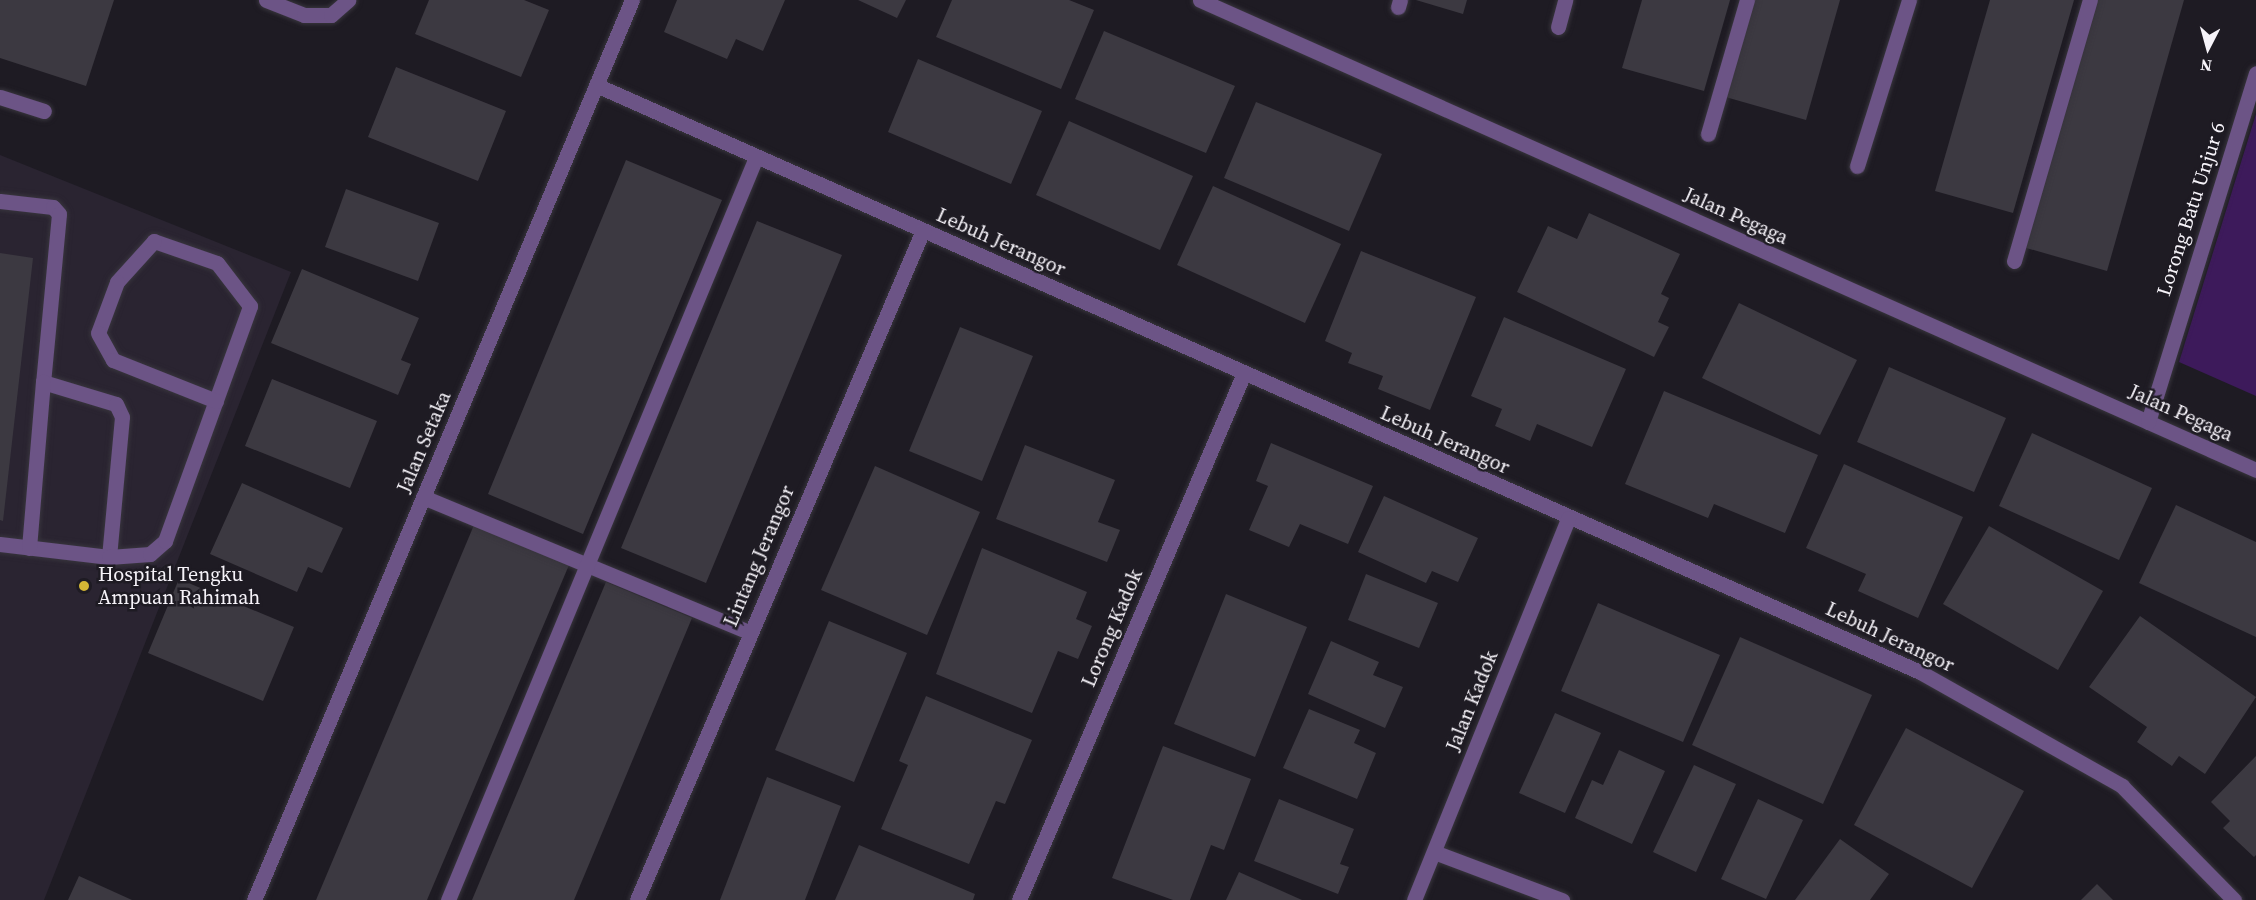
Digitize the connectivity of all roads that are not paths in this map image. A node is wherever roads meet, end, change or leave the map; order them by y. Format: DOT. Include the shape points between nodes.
graph roads {
  1 [pos="266,0"];
  2 [pos="348,0"];
  3 [pos="632,0"];
  4 [pos="1200,0"];
  5 [pos="1565,0"];
  6 [pos="1747,0"];
  7 [pos="1909,0"];
  8 [pos="2090,0"];
  9 [pos="1558,27"];
  10 [pos="2256,74"];
  11 [pos="596,85"];
  12 [pos="0,97"];
  13 [pos="44,111"];
  14 [pos="1708,134"];
  15 [pos="756,157"];
  16 [pos="1857,166"];
  17 [pos="0,201"];
  18 [pos="923,230"];
  19 [pos="2014,261"];
  20 [pos="1244,373"];
  21 [pos="43,382"];
  22 [pos="216,400"];
  23 [pos="2148,422"];
  24 [pos="2256,470"];
  25 [pos="423,496"];
  26 [pos="1568,518"];
  27 [pos="0,544"];
  28 [pos="29,548"];
  29 [pos="108,557"];
  30 [pos="587,565"];
  31 [pos="749,632"];
  32 [pos="1434,852"];
  33 [pos="254,900"];
  34 [pos="448,900"];
  35 [pos="637,900"];
  36 [pos="1019,900"];
  37 [pos="1414,900"];
  38 [pos="1562,900"];
  39 [pos="2234,900"];
  1 -- 2 [label="street" via="303,15 331,15"];
  3 -- 11 [label="street, Jalan Setaka"];
  4 -- 23 [label="street, Jalan Pegaga"];
  5 -- 9 [label="street"];
  6 -- 14 [label="street"];
  7 -- 16 [label="street"];
  8 -- 19 [label="street"];
  10 -- 23 [label="street, Lorong Batu Unjur 6" via="2157,381"];
  11 -- 15 [label="street, Lebuh Jerangor"];
  11 -- 25 [label="street, Jalan Setaka"];
  12 -- 13 [label="street"];
  15 -- 18 [label="street, Lebuh Jerangor"];
  15 -- 30 [label="street"];
  17 -- 21 [label="street" via="53,207 59,214"];
  18 -- 20 [label="street, Lebuh Jerangor"];
  18 -- 31 [label="street, Lintang Jerangor"];
  20 -- 26 [label="street, Lebuh Jerangor"];
  20 -- 36 [label="street, Lorong Kadok"];
  21 -- 28 [label="street"];
  21 -- 29 [label="street" via="119,409"];
  22 -- 22 [label="street" via="250,306 217,263 154,241 117,282 98,333 113,360"];
  22 -- 29 [label="street" via="165,541 150,554"];
  23 -- 24 [label="street, Jalan Pegaga"];
  25 -- 30 [label="street"];
  25 -- 33 [label="street, Jalan Setaka"];
  26 -- 32 [label="street, Jalan Kadok"];
  26 -- 39 [label="street, Lebuh Jerangor" via="1920,672 2039,735 2122,786"];
  27 -- 28 [label="street"];
  28 -- 29 [label="street"];
  30 -- 31 [label="street"];
  30 -- 34 [label="street"];
  31 -- 35 [label="street, Lintang Jerangor"];
  32 -- 37 [label="street, Jalan Kadok"];
  32 -- 38 [label="street"];
}
